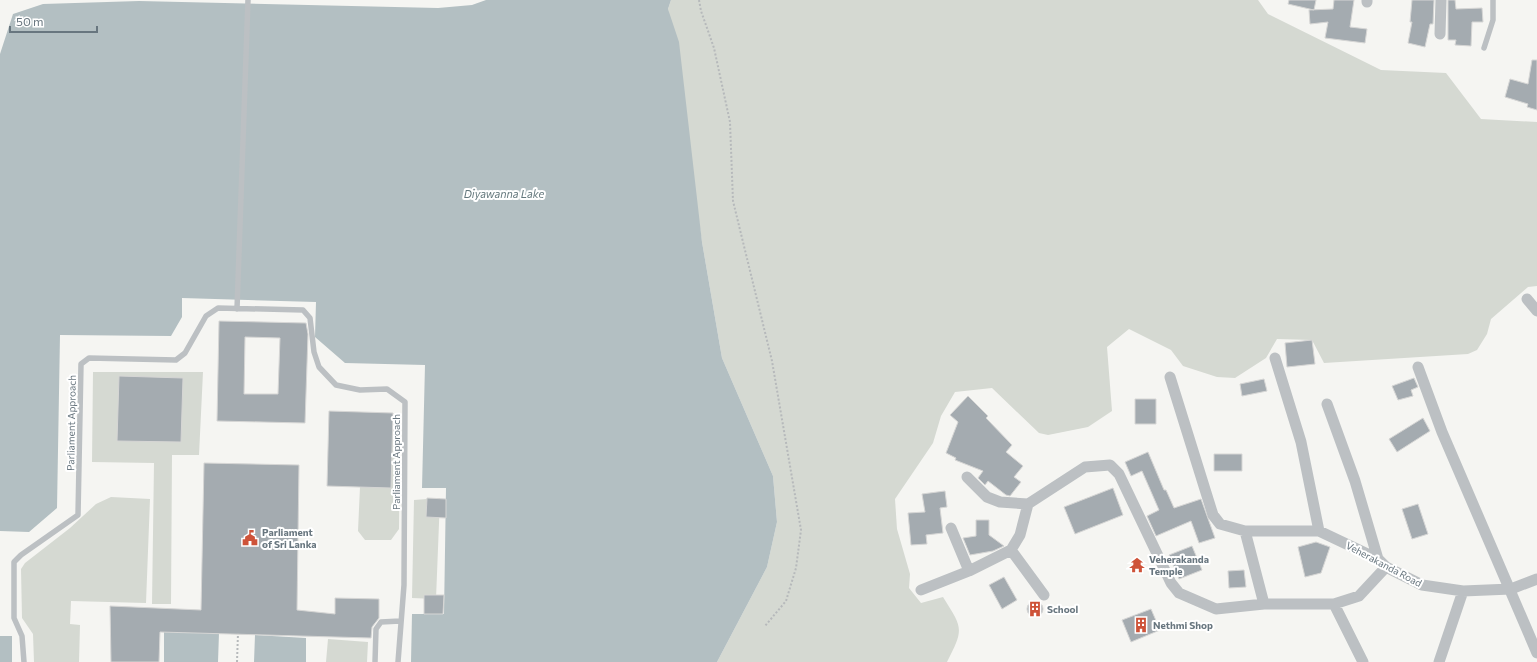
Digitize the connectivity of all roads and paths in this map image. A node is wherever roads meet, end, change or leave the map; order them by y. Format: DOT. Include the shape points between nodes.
graph roads {
  1 [pos="248,0"];
  2 [pos="699,0"];
  3 [pos="1440,0"];
  4 [pos="1492,0"];
  5 [pos="1440,34"];
  6 [pos="1484,48"];
  7 [pos="1527,299"];
  8 [pos="237,309"];
  9 [pos="1537,311"];
  10 [pos="1275,358"];
  11 [pos="1418,367"];
  12 [pos="1170,377"];
  13 [pos="1327,404"];
  14 [pos="967,478"];
  15 [pos="1028,504"];
  16 [pos="951,528"];
  17 [pos="1245,531"];
  18 [pos="1319,531"];
  19 [pos="1011,550"];
  20 [pos="1382,563"];
  21 [pos="969,571"];
  22 [pos="1537,579"];
  23 [pos="1511,589"];
  24 [pos="921,590"];
  25 [pos="1463,591"];
  26 [pos="1044,594"];
  27 [pos="1264,604"];
  28 [pos="1334,604"];
  29 [pos="400,620"];
  30 [pos="765,626"];
  31 [pos="1532,628"];
  32 [pos="238,633"];
  33 [pos="1537,653"];
  34 [pos="24,662"];
  35 [pos="237,662"];
  36 [pos="375,662"];
  37 [pos="398,662"];
  38 [pos="1363,662"];
  39 [pos="1439,662"];
  1 -- 8 [label="lane"];
  2 -- 30 [label="path" via="714,48 730,122 733,201 772,361 801,530 796,568 786,601"];
  3 -- 5 [label="street"];
  4 -- 6 [label="lane" via="1493,20"];
  7 -- 9 [label="street"];
  8 -- 29 [label="lane, Parliament Approach" via="303,310 310,318 314,352 319,367 336,385 360,390 387,389 405,402 404,585"];
  8 -- 34 [label="lane, Parliament Approach" via="218,308 206,316 185,353 176,360 88,358 81,364 78,515 14,562 14,618 22,636"];
  10 -- 18 [label="street" via="1301,442"];
  11 -- 23 [label="street" via="1442,432"];
  12 -- 17 [label="street, Veherakanda Road" via="1213,515 1220,524"];
  13 -- 20 [label="street"];
  14 -- 15 [label="street" via="987,497 1000,502"];
  15 -- 19 [label="street" via="1020,535"];
  15 -- 27 [label="street" via="1085,468 1110,465 1119,474 1170,583 1179,593 1216,609"];
  16 -- 21 [label="street"];
  17 -- 18 [label="street, Veherakanda Road"];
  17 -- 27 [label="street"];
  18 -- 20 [label="street, Veherakanda Road"];
  19 -- 21 [label="street"];
  19 -- 26 [label="street"];
  20 -- 25 [label="street, Veherakanda Road" via="1422,585"];
  20 -- 28 [label="street" via="1359,596"];
  21 -- 24 [label="street"];
  22 -- 23 [label="street, Veherakanda Road"];
  23 -- 25 [label="street, Veherakanda Road"];
  23 -- 31 [label="street"];
  25 -- 39 [label="street"];
  27 -- 28 [label="street"];
  28 -- 38 [label="street"];
  29 -- 36 [label="lane" via="381,622 376,629"];
  29 -- 37 [label="lane, Parliament Approach"];
  31 -- 33 [label="street"];
  32 -- 35 [label="path"];
}
